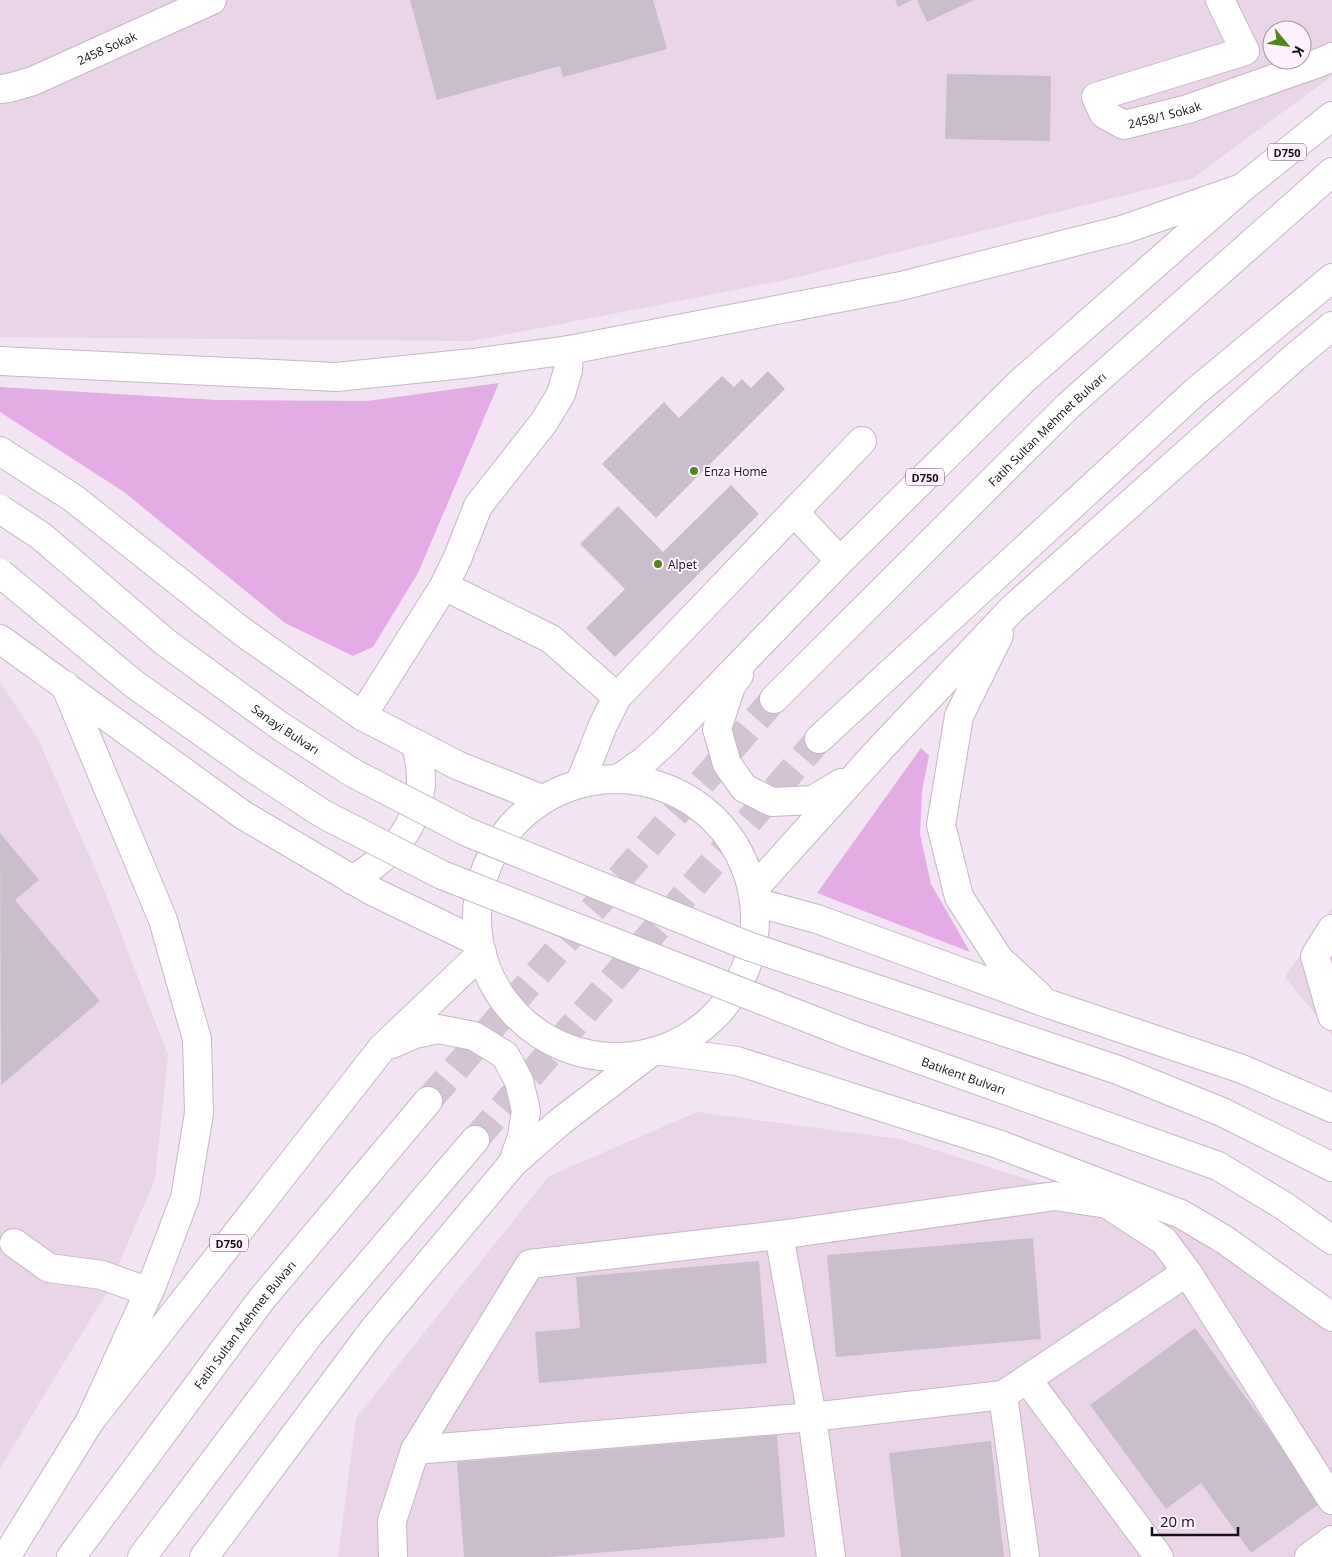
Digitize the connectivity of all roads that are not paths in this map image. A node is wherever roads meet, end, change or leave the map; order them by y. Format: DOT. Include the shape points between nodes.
graph roads {
  1 [pos="212,0"];
  2 [pos="1220,0"];
  3 [pos="1332,57"];
  4 [pos="0,89"];
  5 [pos="1332,116"];
  6 [pos="1332,172"];
  7 [pos="1242,188"];
  8 [pos="1332,278"];
  9 [pos="1332,326"];
  10 [pos="569,350"];
  11 [pos="0,361"];
  12 [pos="862,442"];
  13 [pos="0,452"];
  14 [pos="0,509"];
  15 [pos="794,512"];
  16 [pos="840,561"];
  17 [pos="0,574"];
  18 [pos="444,586"];
  19 [pos="1012,609"];
  20 [pos="0,638"];
  21 [pos="763,641"];
  22 [pos="65,685"];
  23 [pos="617,698"];
  24 [pos="774,699"];
  25 [pos="362,716"];
  26 [pos="819,739"];
  27 [pos="416,744"];
  28 [pos="880,749"];
  29 [pos="620,778"];
  30 [pos="580,783"];
  31 [pos="542,799"];
  32 [pos="352,880"];
  33 [pos="754,896"];
  34 [pos="1332,929"];
  35 [pos="480,948"];
  36 [pos="1049,1004"];
  37 [pos="1332,1016"];
  38 [pos="382,1048"];
  39 [pos="657,1052"];
  40 [pos="428,1101"];
  41 [pos="1332,1108"];
  42 [pos="475,1140"];
  43 [pos="513,1164"];
  44 [pos="1332,1166"];
  45 [pos="779,1235"];
  46 [pos="1332,1240"];
  47 [pos="14,1243"];
  48 [pos="1187,1272"];
  49 [pos="149,1292"];
  50 [pos="1332,1317"];
  51 [pos="1027,1379"];
  52 [pos="1003,1395"];
  53 [pos="812,1417"];
  54 [pos="90,1421"];
  55 [pos="416,1450"];
  56 [pos="1332,1500"];
  57 [pos="1332,1540"];
  58 [pos="6,1557"];
  59 [pos="71,1557"];
  60 [pos="142,1557"];
  61 [pos="204,1557"];
  62 [pos="393,1557"];
  63 [pos="830,1557"];
  64 [pos="1025,1557"];
  65 [pos="1159,1557"];
  66 [pos="1310,1557"];
  1 -- 4 [label="main road, 2458 Sokak" via="33,81"];
  2 -- 3 [label="main road, 2458/1 Sokak" via="1245,51 1096,97 1104,114 1124,125 1142,121 1188,109"];
  5 -- 7 [label="main road, D750"];
  6 -- 24 [label="main road, Fatih Sultan Mehmet Bulvarı" via="1068,406"];
  7 -- 10 [label="main road" via="1125,229 901,286"];
  7 -- 16 [label="main road, D750" via="1021,382"];
  8 -- 26 [label="main road" via="1195,392"];
  9 -- 19 [label="main road"];
  10 -- 11 [label="main road" via="336,377"];
  10 -- 18 [label="main road" via="568,370 561,394 544,422 478,506"];
  12 -- 15 [label="main road"];
  13 -- 25 [label="main road" via="73,498 240,630"];
  14 -- 44 [label="main road, Sanayi Bulvarı, bridge" via="41,536 165,642 280,726 353,773 467,832 748,946 1118,1070 1222,1112"];
  15 -- 16 [label="main road"];
  15 -- 23 [label="main road"];
  16 -- 21 [label="main road, D750"];
  17 -- 46 [label="main road, Batıkent Bulvarı, bridge" via="134,684 250,766 323,814 442,875 851,1035 1218,1166"];
  18 -- 23 [label="main road" via="551,639"];
  18 -- 25 [label="main road"];
  19 -- 28 [label="main road"];
  19 -- 36 [label="main road" via="959,716 941,825 960,897 999,959"];
  20 -- 22 [label="main road"];
  21 -- 28 [label="main road" via="731,686 717,729 727,764 744,788 772,802 813,800 846,780"];
  21 -- 29 [label="main road, D750" via="665,742"];
  22 -- 32 [label="main road" via="243,815"];
  22 -- 49 [label="main road" via="163,920 197,1039 199,1113 185,1198"];
  23 -- 30 [label="main road"];
  25 -- 27 [label="main road"];
  27 -- 31 [label="main road" via="459,766"];
  27 -- 32 [label="main road" via="421,785 407,830 390,852"];
  28 -- 33 [label="main road"];
  29 -- 30 [label="main road"];
  29 -- 33 [label="main road" via="668,787 709,813 739,850"];
  30 -- 31 [label="main road"];
  31 -- 35 [label="main road" via="507,831 484,873 477,908"];
  32 -- 35 [label="main road"];
  33 -- 36 [label="main road"];
  33 -- 39 [label="main road" via="756,937 737,990 705,1027"];
  34 -- 37 [label="main road" via="1315,956"];
  35 -- 38 [label="main road, D750"];
  35 -- 39 [label="main road" via="494,988 525,1025 567,1050 615,1059"];
  36 -- 41 [label="main road" via="1242,1069"];
  38 -- 43 [label="main road" via="415,1034 438,1030 474,1036 505,1055 519,1081 526,1111"];
  38 -- 54 [label="main road, D750"];
  39 -- 43 [label="main road" via="561,1121"];
  39 -- 50 [label="main road" via="737,1061 998,1144 1181,1214 1225,1240"];
  40 -- 59 [label="main road, Fatih Sultan Mehmet Bulvarı" via="261,1300"];
  42 -- 60 [label="main road" via="309,1335"];
  43 -- 61 [label="main road" via="374,1329"];
  45 -- 48 [label="main road" via="1056,1196 1107,1204 1164,1241"];
  45 -- 53 [label="main road"];
  45 -- 55 [label="main road" via="530,1264"];
  47 -- 49 [label="main road" via="49,1268 102,1275"];
  48 -- 51 [label="main road"];
  48 -- 56 [label="main road"];
  49 -- 54 [label="main road"];
  51 -- 52 [label="main road"];
  51 -- 65 [label="main road"];
  52 -- 53 [label="main road"];
  52 -- 64 [label="main road"];
  53 -- 55 [label="main road"];
  53 -- 63 [label="main road"];
  54 -- 58 [label="main road, D750"];
  55 -- 62 [label="main road" via="392,1521"];
  57 -- 66 [label="main road"];
}
